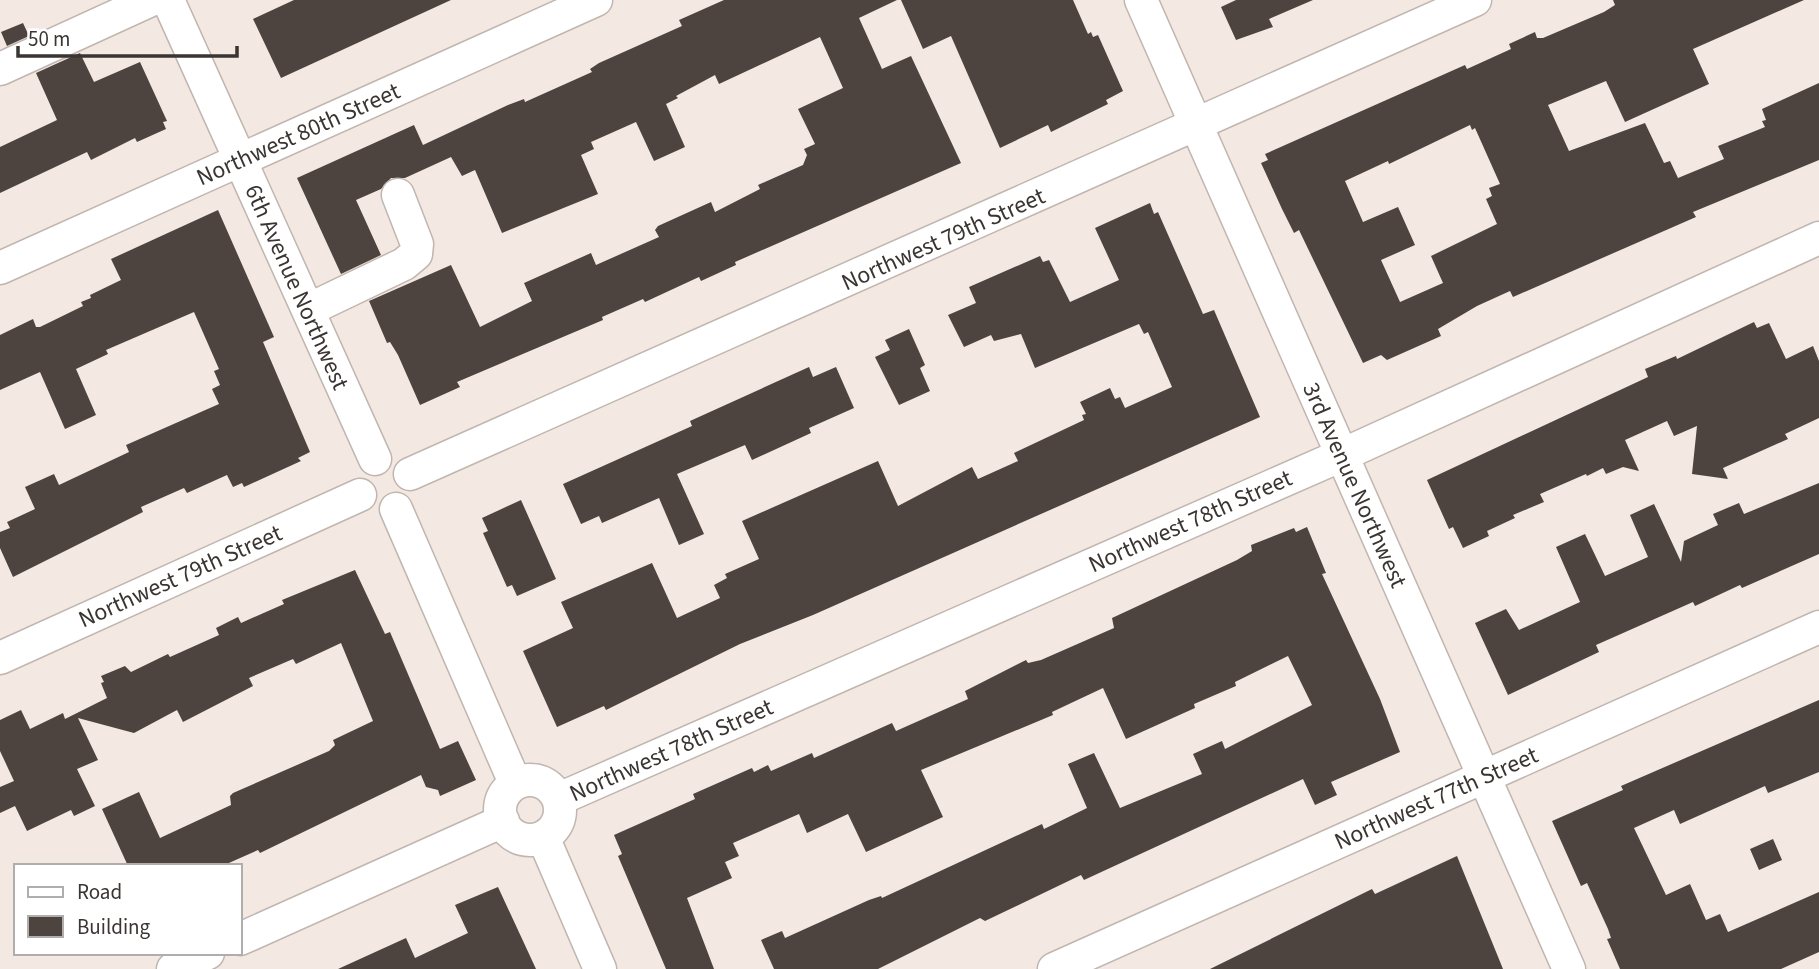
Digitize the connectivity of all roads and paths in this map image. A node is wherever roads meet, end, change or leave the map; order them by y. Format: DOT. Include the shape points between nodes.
graph roads {
  1 [pos="151,0"];
  2 [pos="168,0"];
  3 [pos="596,0"];
  4 [pos="1142,0"];
  5 [pos="1475,0"];
  6 [pos="0,69"];
  7 [pos="1197,126"];
  8 [pos="240,161"];
  9 [pos="398,195"];
  10 [pos="1819,238"];
  11 [pos="0,268"];
  12 [pos="308,310"];
  13 [pos="1342,455"];
  14 [pos="375,459"];
  15 [pos="410,474"];
  16 [pos="360,495"];
  17 [pos="396,509"];
  18 [pos="1819,627"];
  19 [pos="0,658"];
  20 [pos="1484,777"];
  21 [pos="515,783"];
  22 [pos="559,799"];
  23 [pos="503,821"];
  24 [pos="543,836"];
  25 [pos="242,938"];
  26 [pos="204,955"];
  27 [pos="173,969"];
  28 [pos="600,969"];
  29 [pos="1054,969"];
  30 [pos="1569,969"];
  1 -- 6 [label="street"];
  2 -- 8 [label="street, 6th Avenue Northwest"];
  3 -- 8 [label="street, Northwest 80th Street"];
  4 -- 7 [label="street, 3rd Avenue Northwest"];
  5 -- 7 [label="street, Northwest 79th Street"];
  7 -- 13 [label="street, 3rd Avenue Northwest"];
  7 -- 15 [label="street, Northwest 79th Street"];
  8 -- 11 [label="street, Northwest 80th Street"];
  8 -- 12 [label="street, 6th Avenue Northwest"];
  9 -- 12 [label="street" via="417,244 416,254"];
  10 -- 13 [label="street, Northwest 78th Street"];
  12 -- 14 [label="street, 6th Avenue Northwest"];
  13 -- 20 [label="street, 3rd Avenue Northwest"];
  13 -- 22 [label="street, Northwest 78th Street"];
  14 -- 15 [label="street" via="398,460"];
  14 -- 16 [label="street" via="359,474"];
  15 -- 17 [label="street" via="411,492"];
  16 -- 17 [label="street" via="376,510"];
  16 -- 19 [label="street, Northwest 79th Street"];
  17 -- 21 [label="street"];
  18 -- 20 [label="street, Northwest 77th Street"];
  20 -- 29 [label="street, Northwest 77th Street"];
  20 -- 30 [label="street, 3rd Avenue Northwest"];
  21 -- 22 [label="street" via="545,783"];
  21 -- 23 [label="street" via="502,799"];
  22 -- 24 [label="street" via="559,819"];
  23 -- 24 [label="street" via="512,834 523,839"];
  23 -- 25 [label="street"];
  24 -- 28 [label="street"];
  26 -- 27 [label="street"];
}
